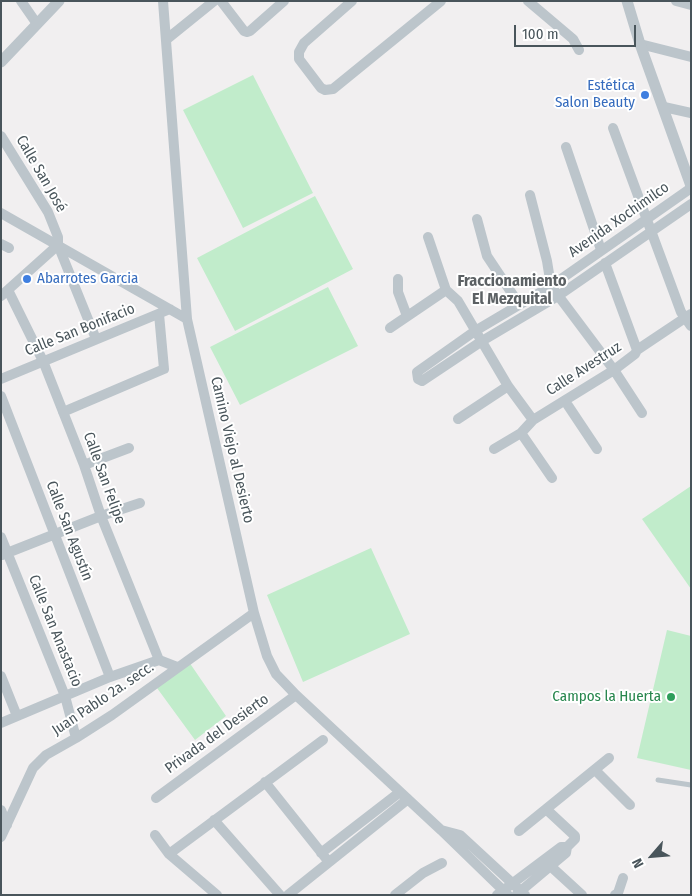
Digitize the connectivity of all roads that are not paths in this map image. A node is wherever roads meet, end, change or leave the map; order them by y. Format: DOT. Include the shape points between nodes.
graph roads {
  1 [pos="21,1"];
  2 [pos="59,1"];
  3 [pos="163,1"];
  4 [pos="214,1"];
  5 [pos="221,1"];
  6 [pos="284,1"];
  7 [pos="352,1"];
  8 [pos="442,1"];
  9 [pos="528,1"];
  10 [pos="627,1"];
  11 [pos="676,1"];
  12 [pos="691,5"];
  13 [pos="37,24"];
  14 [pos="167,39"];
  15 [pos="640,44"];
  16 [pos="579,50"];
  17 [pos="691,57"];
  18 [pos="1,62"];
  19 [pos="664,107"];
  20 [pos="691,113"];
  21 [pos="613,128"];
  22 [pos="1,136"];
  23 [pos="566,147"];
  24 [pos="687,166"];
  25 [pos="691,187"];
  26 [pos="530,194"];
  27 [pos="691,204"];
  28 [pos="1,213"];
  29 [pos="477,219"];
  30 [pos="646,219"];
  31 [pos="651,232"];
  32 [pos="428,237"];
  33 [pos="58,245"];
  34 [pos="601,250"];
  35 [pos="605,263"];
  36 [pos="398,279"];
  37 [pos="550,286"];
  38 [pos="446,290"];
  39 [pos="4,293"];
  40 [pos="558,296"];
  41 [pos="519,304"];
  42 [pos="170,309"];
  43 [pos="159,314"];
  44 [pos="407,316"];
  45 [pos="187,319"];
  46 [pos="689,319"];
  47 [pos="390,328"];
  48 [pos="475,332"];
  49 [pos="96,340"];
  50 [pos="482,341"];
  51 [pos="637,350"];
  52 [pos="43,361"];
  53 [pos="614,370"];
  54 [pos="1,379"];
  55 [pos="508,386"];
  56 [pos="1,396"];
  57 [pos="565,400"];
  58 [pos="63,412"];
  59 [pos="642,413"];
  60 [pos="458,419"];
  61 [pos="533,420"];
  62 [pos="521,433"];
  63 [pos="129,448"];
  64 [pos="494,449"];
  65 [pos="597,449"];
  66 [pos="84,465"];
  67 [pos="552,478"];
  68 [pos="140,504"];
  69 [pos="101,516"];
  70 [pos="54,534"];
  71 [pos="1,537"];
  72 [pos="4,555"];
  73 [pos="254,613"];
  74 [pos="159,660"];
  75 [pos="177,668"];
  76 [pos="1,676"];
  77 [pos="110,677"];
  78 [pos="296,695"];
  79 [pos="66,696"];
  80 [pos="18,716"];
  81 [pos="1,723"];
  82 [pos="76,738"];
  83 [pos="322,740"];
  84 [pos="609,758"];
  85 [pos="595,770"];
  86 [pos="658,780"];
  87 [pos="265,782"];
  88 [pos="691,785"];
  89 [pos="404,795"];
  90 [pos="156,798"];
  91 [pos="630,805"];
  92 [pos="546,809"];
  93 [pos="1,810"];
  94 [pos="214,820"];
  95 [pos="7,824"];
  96 [pos="441,830"];
  97 [pos="519,831"];
  98 [pos="155,835"];
  99 [pos="1,837"];
  100 [pos="169,854"];
  101 [pos="325,857"];
  102 [pos="442,863"];
  103 [pos="547,863"];
  104 [pos="622,878"];
  105 [pos="512,883"];
  106 [pos="503,893"];
  107 [pos="520,893"];
  108 [pos="217,895"];
  109 [pos="280,895"];
  110 [pos="288,895"];
  111 [pos="396,895"];
  112 [pos="582,895"];
  113 [pos="615,895"];
  1 -- 13 [label="street"];
  2 -- 13 [label="street"];
  3 -- 14 [label="street, Camino Viejo al Desierto"];
  4 -- 14 [label="street"];
  5 -- 6 [label="street" via="244,31 250,31"];
  7 -- 8 [label="street" via="304,43 299,52 299,59 320,88 325,90 333,89"];
  9 -- 16 [label="street" via="573,39"];
  10 -- 15 [label="street"];
  11 -- 12 [label="street"];
  13 -- 18 [label="street"];
  14 -- 45 [label="street, Camino Viejo al Desierto"];
  15 -- 17 [label="street"];
  15 -- 19 [label="street"];
  19 -- 20 [label="street"];
  19 -- 24 [label="street"];
  21 -- 30 [label="street"];
  22 -- 33 [label="street, Calle San José" via="48,212"];
  23 -- 34 [label="street"];
  24 -- 25 [label="street"];
  25 -- 30 [label="street, Avenida Xochimilco"];
  26 -- 37 [label="street" via="548,261"];
  27 -- 31 [label="street, Avenida Xochimilco"];
  28 -- 33 [label="street"];
  29 -- 41 [label="street" via="487,256"];
  30 -- 31 [label="street"];
  30 -- 34 [label="street, Avenida Xochimilco"];
  31 -- 35 [label="street, Avenida Xochimilco"];
  31 -- 46 [label="street" via="679,306"];
  32 -- 38 [label="street"];
  33 -- 39 [label="street"];
  33 -- 42 [label="street"];
  33 -- 49 [label="street, Calle San José"];
  34 -- 37 [label="street, Avenida Xochimilco"];
  35 -- 40 [label="street, Avenida Xochimilco"];
  35 -- 51 [label="street"];
  36 -- 44 [label="street" via="398,292"];
  37 -- 40 [label="street"];
  37 -- 41 [label="street, Avenida Xochimilco"];
  38 -- 44 [label="street"];
  38 -- 48 [label="street" via="458,301"];
  39 -- 52 [label="street, Calle San Felipe"];
  40 -- 50 [label="street, Avenida Xochimilco"];
  40 -- 53 [label="street"];
  41 -- 48 [label="street, Avenida Xochimilco"];
  42 -- 43 [label="street, Calle San Bonifacio"];
  42 -- 45 [label="street"];
  43 -- 49 [label="street, Calle San Bonifacio"];
  43 -- 58 [label="street" via="164,369"];
  44 -- 47 [label="street"];
  45 -- 73 [label="street, Camino Viejo al Desierto"];
  46 -- 51 [label="street, Calle Avestruz"];
  48 -- 50 [label="street"];
  48 -- 50 [label="street, Avenida Xochimilco" via="417,372 418,379 422,381"];
  49 -- 52 [label="street, Calle San Bonifacio"];
  50 -- 55 [label="street"];
  51 -- 53 [label="street, Calle Avestruz"];
  52 -- 54 [label="street, Calle San Bonifacio"];
  52 -- 58 [label="street, Calle San Felipe"];
  53 -- 57 [label="street, Calle Avestruz"];
  53 -- 59 [label="street"];
  55 -- 60 [label="street"];
  55 -- 61 [label="street"];
  56 -- 70 [label="street, Calle San Agustín"];
  57 -- 61 [label="street, Calle Avestruz"];
  57 -- 65 [label="street"];
  58 -- 66 [label="street, Calle San Felipe"];
  61 -- 62 [label="street, Calle Avestruz"];
  62 -- 64 [label="street, Calle Avestruz"];
  62 -- 67 [label="street"];
  63 -- 66 [label="street"];
  66 -- 69 [label="street, Calle San Felipe"];
  68 -- 69 [label="street"];
  69 -- 70 [label="street"];
  69 -- 74 [label="street, Calle San Felipe"];
  70 -- 72 [label="street"];
  70 -- 77 [label="street, Calle San Agustín"];
  71 -- 72 [label="street, Calle San Anastacio"];
  72 -- 79 [label="street, Calle San Anastacio"];
  73 -- 75 [label="street, Juan Pablo 2a. secc."];
  73 -- 78 [label="street, Camino Viejo al Desierto" via="276,674"];
  74 -- 75 [label="street"];
  74 -- 77 [label="street"];
  75 -- 82 [label="street, Juan Pablo 2a. secc."];
  76 -- 80 [label="street"];
  77 -- 79 [label="street"];
  78 -- 89 [label="street, Camino Viejo al Desierto"];
  78 -- 90 [label="street, Privada del Desierto"];
  79 -- 80 [label="street"];
  79 -- 82 [label="street, Calle San Anastacio"];
  80 -- 81 [label="street"];
  82 -- 95 [label="street, Juan Pablo 2a. secc." via="46,755 33,768"];
  83 -- 87 [label="street"];
  84 -- 85 [label="street"];
  85 -- 91 [label="street"];
  85 -- 92 [label="street"];
  86 -- 88 [label="lane"];
  87 -- 94 [label="street"];
  87 -- 101 [label="street"];
  89 -- 96 [label="street, Camino Viejo al Desierto"];
  89 -- 101 [label="street"];
  92 -- 97 [label="street"];
  92 -- 103 [label="street" via="575,839 566,853"];
  93 -- 95 [label="street"];
  94 -- 100 [label="street"];
  94 -- 109 [label="street"];
  95 -- 99 [label="street, Juan Pablo 2a. secc."];
  96 -- 105 [label="street, Camino Viejo al Desierto" via="460,835"];
  96 -- 106 [label="street, Camino Viejo al Desierto"];
  98 -- 100 [label="street"];
  100 -- 108 [label="street"];
  101 -- 110 [label="street"];
  102 -- 111 [label="street" via="423,873"];
  103 -- 105 [label="street"];
  103 -- 107 [label="street"];
  103 -- 112 [label="street"];
  104 -- 113 [label="street"];
  105 -- 106 [label="street"];
  105 -- 107 [label="street, Camino Viejo al Desierto"];
}
